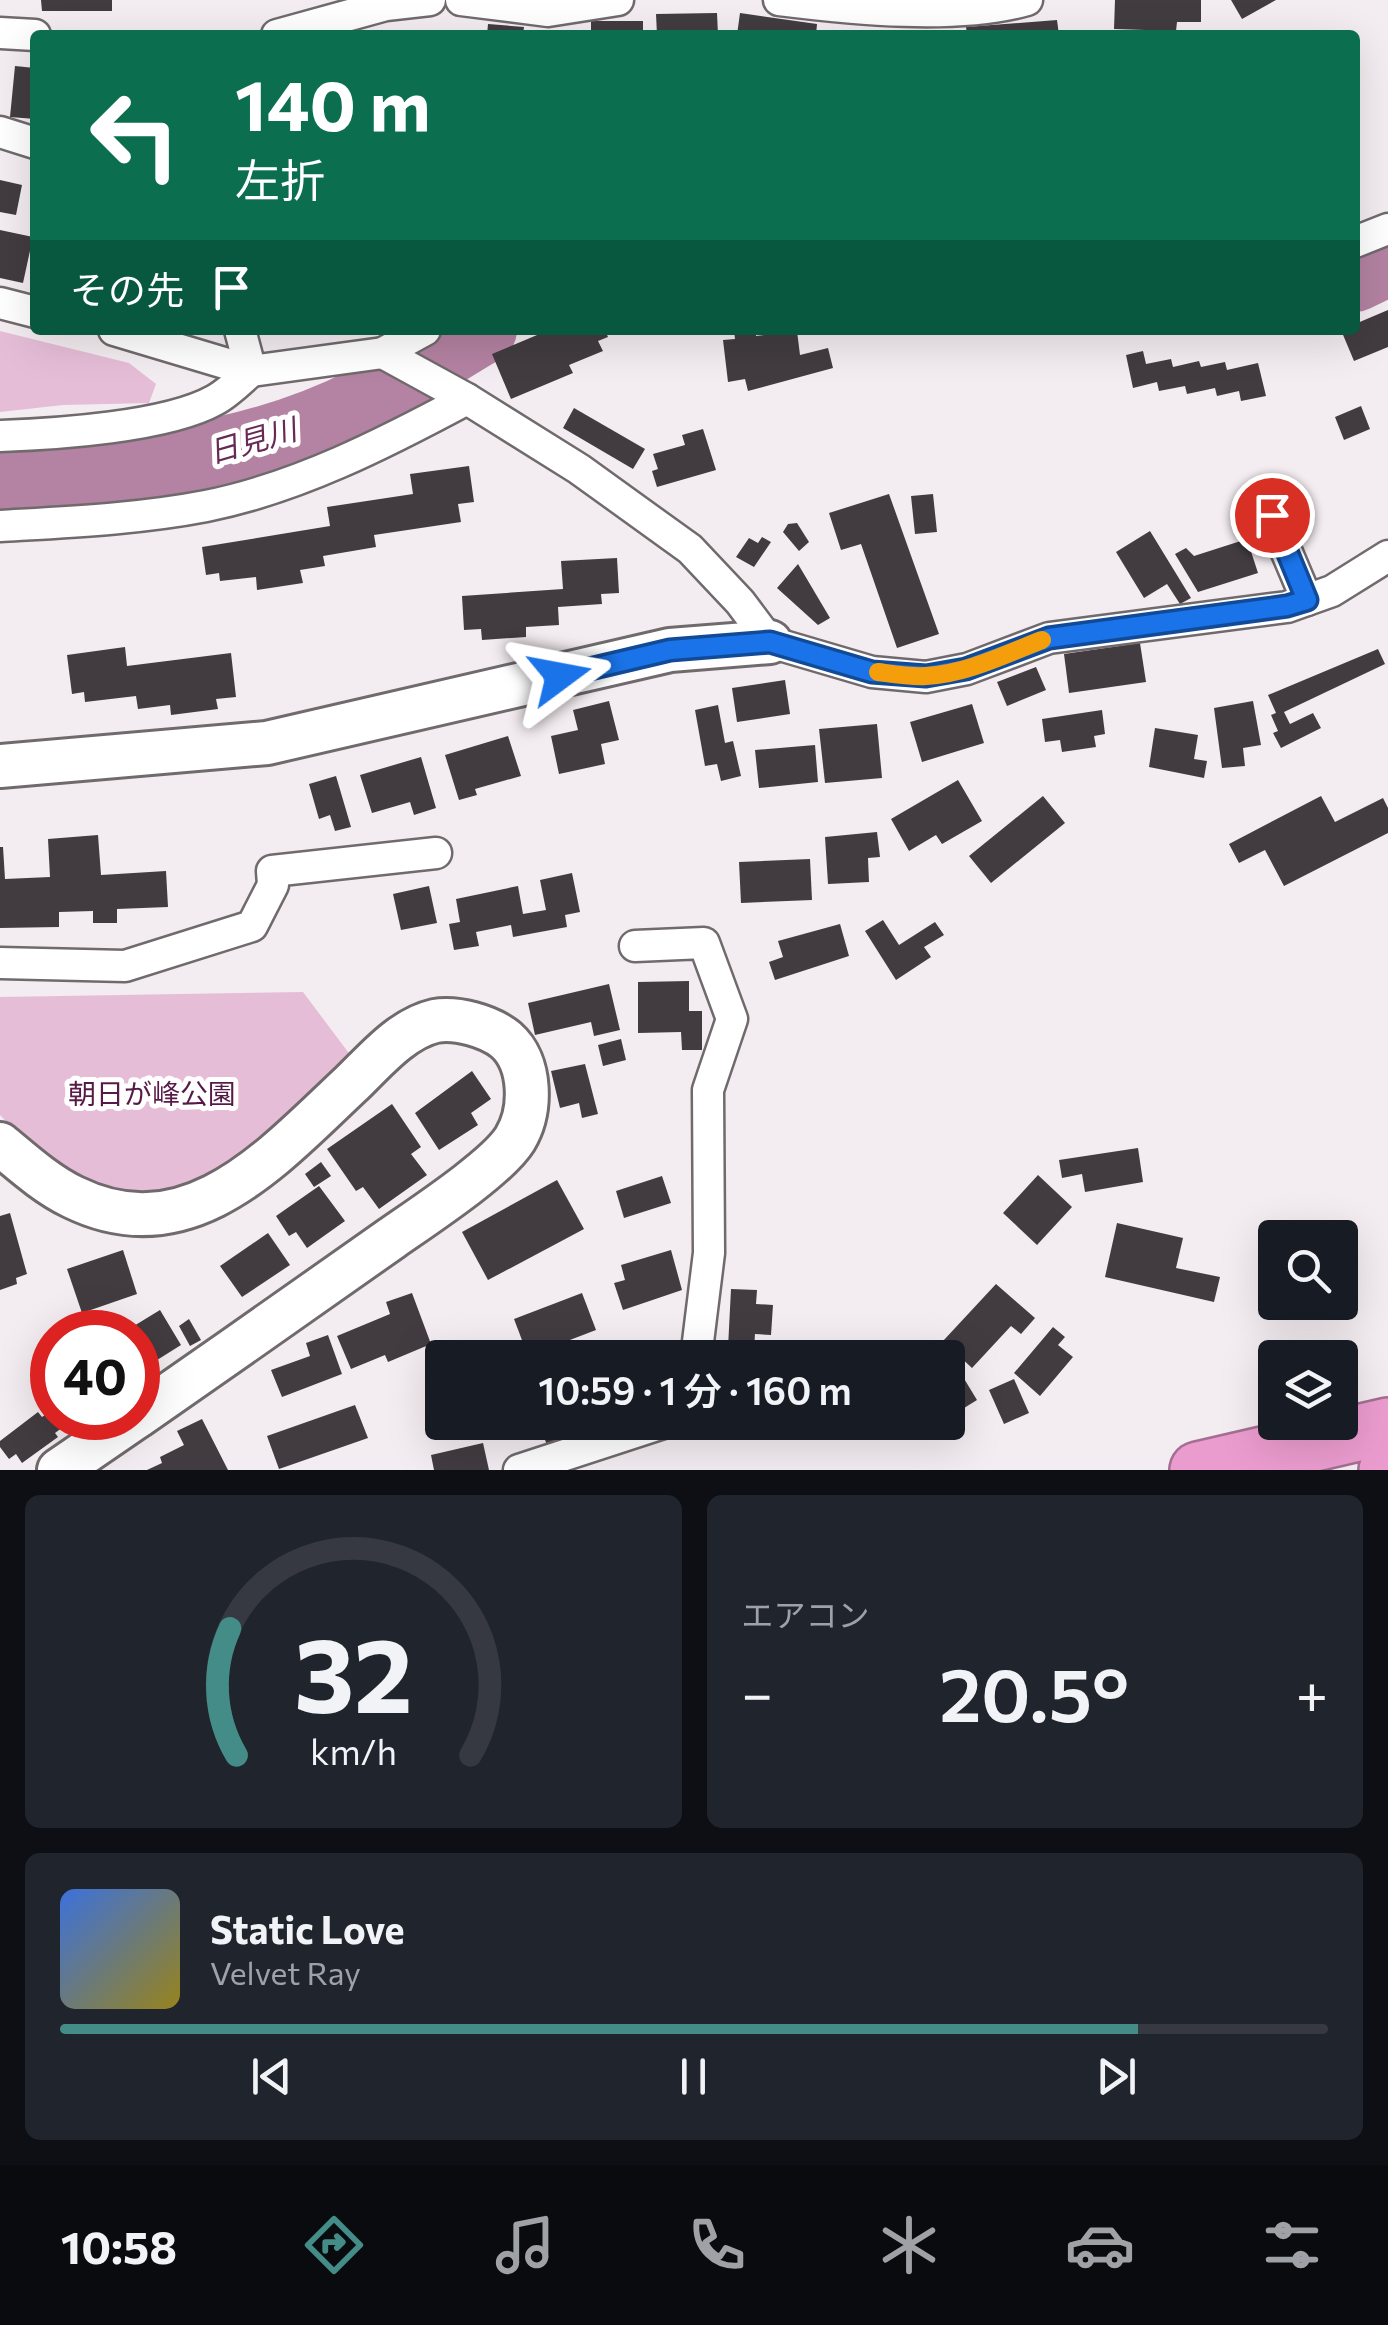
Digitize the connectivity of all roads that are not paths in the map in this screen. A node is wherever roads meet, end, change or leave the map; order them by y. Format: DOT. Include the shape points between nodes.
graph roads {
  1 [pos="430,0"];
  2 [pos="461,0"];
  3 [pos="618,0"];
  4 [pos="779,0"];
  5 [pos="1027,0"];
  6 [pos="295,30"];
  7 [pos="0,33"];
  8 [pos="30,36"];
  9 [pos="0,132"];
  10 [pos="30,141"];
  11 [pos="1388,228"];
  12 [pos="1360,240"];
  13 [pos="0,303"];
  14 [pos="30,311"];
  15 [pos="131,335"];
  16 [pos="241,335"];
  17 [pos="415,335"];
  18 [pos="382,353"];
  19 [pos="251,371"];
  20 [pos="467,399"];
  21 [pos="0,436"];
  22 [pos="1272,515"];
  23 [pos="0,526"];
  24 [pos="1388,556"];
  25 [pos="1307,600"];
  26 [pos="770,642"];
  27 [pos="0,766"];
  28 [pos="436,853"];
  29 [pos="635,946"];
  30 [pos="0,962"];
  31 [pos="0,1144"];
  32 [pos="698,1340"];
  33 [pos="160,1400"];
  34 [pos="1388,1426"];
  35 [pos="103,1440"];
  36 [pos="610,1440"];
  37 [pos="59,1470"];
  38 [pos="518,1470"];
  39 [pos="1198,1470"];
  1 -- 6 [label="street"];
  2 -- 3 [label="street" via="548,10"];
  4 -- 5 [label="street" via="867,11 1002,7"];
  7 -- 8 [label="street"];
  9 -- 10 [label="street"];
  11 -- 12 [label="street"];
  13 -- 14 [label="street"];
  15 -- 19 [label="street"];
  16 -- 19 [label="street"];
  17 -- 18 [label="street"];
  18 -- 19 [label="street"];
  18 -- 20 [label="street"];
  19 -- 21 [label="street" via="216,400 180,416"];
  20 -- 23 [label="street" via="386,442 270,488 222,501"];
  20 -- 26 [label="street" via="690,549"];
  22 -- 25 [label="street"];
  24 -- 25 [label="street"];
  25 -- 26 [label="street" via="1049,638 966,669 926,676 872,672"];
  26 -- 27 [label="street" via="670,650 267,743"];
  28 -- 30 [label="street" via="272,871 273,885 252,926 125,966"];
  29 -- 32 [label="street" via="704,943 732,1019 708,1090 709,1253"];
  31 -- 33 [label="street" via="74,1198 109,1211 156,1216 240,1182 419,1026 439,1020 484,1028 507,1041 521,1063 524,1120 504,1152 431,1211"];
  34 -- 39 [label="highway"];
  35 -- 37 [label="street"];
  36 -- 38 [label="street"];
}
